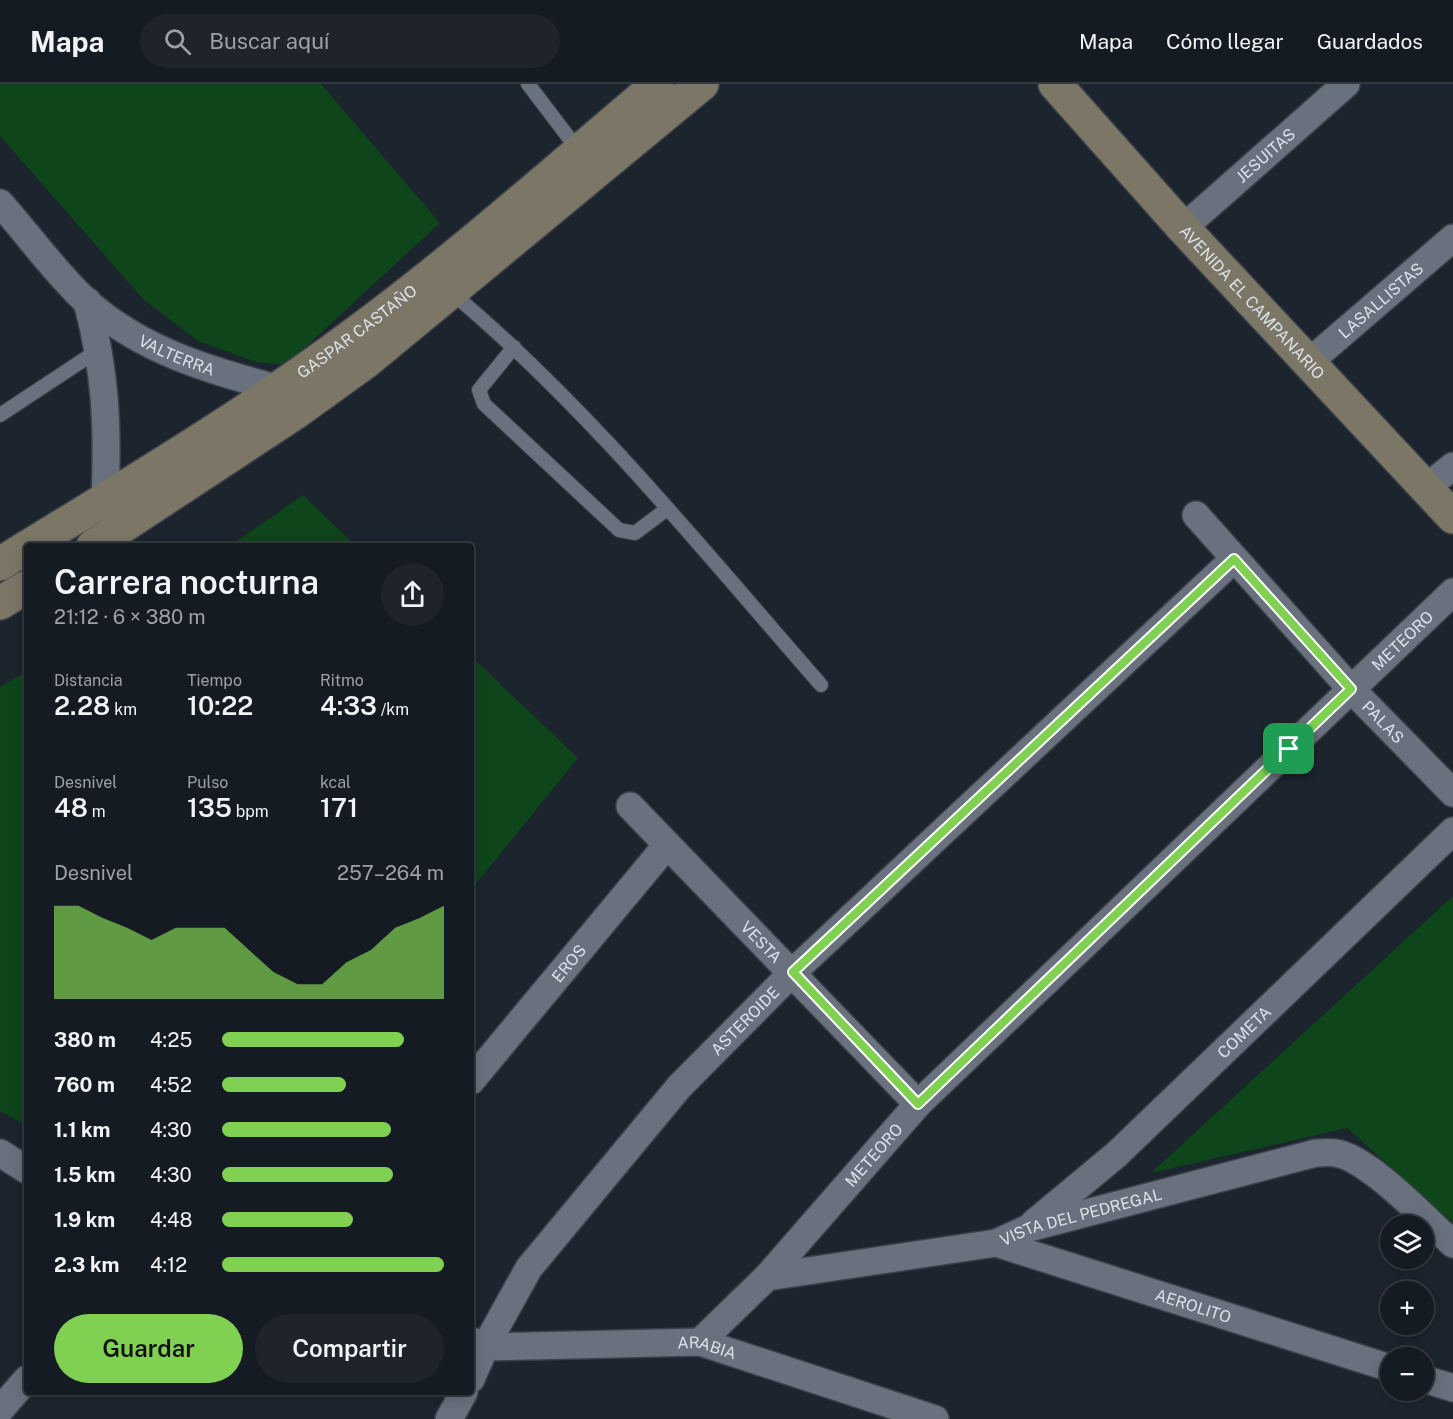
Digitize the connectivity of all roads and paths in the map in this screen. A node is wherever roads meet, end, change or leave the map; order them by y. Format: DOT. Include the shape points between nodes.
graph roads {
  1 [pos="528,84"];
  2 [pos="658,84"];
  3 [pos="702,84"];
  4 [pos="1056,84"];
  5 [pos="1346,84"];
  6 [pos="579,151"];
  7 [pos="0,203"];
  8 [pos="1183,228"];
  9 [pos="1453,238"];
  10 [pos="442,284"];
  11 [pos="87,302"];
  12 [pos="514,347"];
  13 [pos="100,349"];
  14 [pos="1308,363"];
  15 [pos="276,388"];
  16 [pos="0,415"];
  17 [pos="1453,466"];
  18 [pos="1426,488"];
  19 [pos="105,499"];
  20 [pos="667,509"];
  21 [pos="1196,515"];
  22 [pos="1453,517"];
  23 [pos="34,543"];
  24 [pos="98,543"];
  25 [pos="24,549"];
  26 [pos="1234,559"];
  27 [pos="0,564"];
  28 [pos="24,588"];
  29 [pos="1453,591"];
  30 [pos="0,603"];
  31 [pos="821,685"];
  32 [pos="1351,689"];
  33 [pos="1453,793"];
  34 [pos="630,806"];
  35 [pos="1453,831"];
  36 [pos="668,845"];
  37 [pos="793,972"];
  38 [pos="474,1077"];
  39 [pos="918,1104"];
  40 [pos="0,1154"];
  41 [pos="24,1168"];
  42 [pos="1029,1228"];
  43 [pos="996,1243"];
  44 [pos="1453,1244"];
  45 [pos="767,1276"];
  46 [pos="700,1342"];
  47 [pos="478,1343"];
  48 [pos="474,1364"];
  49 [pos="1380,1365"];
  50 [pos="24,1382"];
  51 [pos="1434,1382"];
  52 [pos="1453,1388"];
  53 [pos="462,1395"];
  54 [pos="0,1409"];
  55 [pos="449,1419"];
  56 [pos="935,1419"];
  1 -- 6 [label="lane"];
  2 -- 6 [label="main road, GASPAR CASTAÑO"];
  3 -- 10 [label="main road, GASPAR CASTAÑO"];
  4 -- 8 [label="main road, AVENIDA EL CAMPANARIO"];
  5 -- 8 [label="street, JESUITAS"];
  6 -- 10 [label="main road, GASPAR CASTAÑO"];
  7 -- 11 [label="street, VALTERRA"];
  8 -- 14 [label="main road, AVENIDA EL CAMPANARIO"];
  9 -- 14 [label="street, LASALLISTAS"];
  10 -- 12 [label="lane"];
  10 -- 15 [label="main road, GASPAR CASTAÑO" via="351,337"];
  10 -- 24 [label="main road, GASPAR CASTAÑO" via="368,361"];
  11 -- 13 [label="street, VALTERRA"];
  11 -- 15 [label="street, VALTERRA" via="129,333 174,358"];
  12 -- 20 [label="lane" via="609,443"];
  12 -- 20 [label="lane" via="480,390 484,404 619,530 634,533"];
  13 -- 16 [label="lane"];
  13 -- 19 [label="street, VALTERRA" via="106,398"];
  14 -- 18 [label="main road, AVENIDA EL CAMPANARIO"];
  15 -- 19 [label="main road, GASPAR CASTAÑO"];
  17 -- 18 [label="street"];
  18 -- 22 [label="main road, AVENIDA EL CAMPANARIO"];
  19 -- 23 [label="main road, GASPAR CASTAÑO"];
  20 -- 31 [label="lane"];
  21 -- 26 [label="street, PALAS"];
  25 -- 27 [label="main road, GASPAR CASTAÑO"];
  26 -- 32 [label="street, PALAS"];
  26 -- 37 [label="street, ASTEROIDE"];
  28 -- 30 [label="main road"];
  29 -- 32 [label="street, METEORO"];
  32 -- 33 [label="street, PALAS"];
  32 -- 39 [label="street, METEORO"];
  34 -- 36 [label="street, VESTA"];
  35 -- 42 [label="street, COMETA" via="1117,1154"];
  36 -- 37 [label="street, VESTA"];
  36 -- 38 [label="street, EROS"];
  37 -- 39 [label="street, VESTA"];
  37 -- 47 [label="street, ASTEROIDE" via="679,1087 605,1174 529,1268"];
  39 -- 45 [label="street, METEORO"];
  40 -- 41 [label="street"];
  42 -- 43 [label="street, VISTA DEL PEDREGAL"];
  42 -- 44 [label="street, VISTA DEL PEDREGAL" via="1291,1158 1336,1152 1377,1176"];
  43 -- 45 [label="street, VISTA DEL PEDREGAL"];
  43 -- 49 [label="street, AEROLITO"];
  45 -- 46 [label="street"];
  46 -- 47 [label="street, ARABIA"];
  46 -- 56 [label="street, ARABIA"];
  47 -- 48 [label="street, ASTEROIDE"];
  50 -- 54 [label="street"];
  51 -- 52 [label="street"];
  53 -- 55 [label="street"];
}
